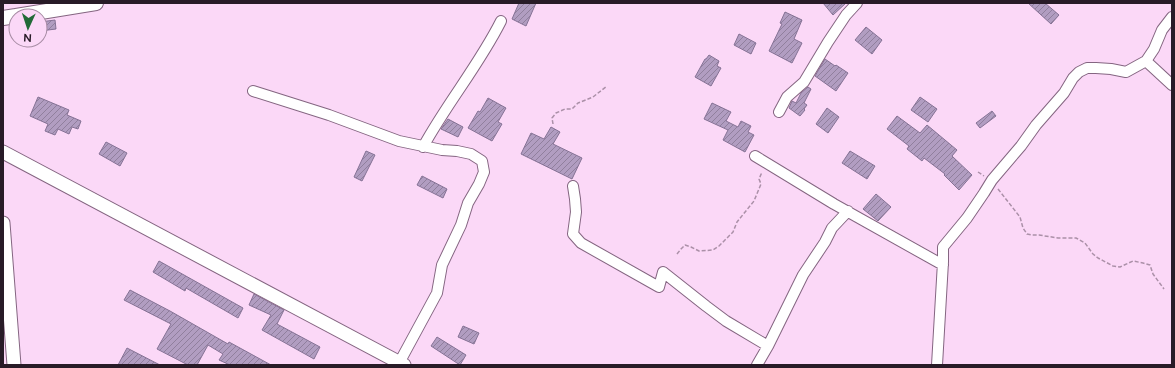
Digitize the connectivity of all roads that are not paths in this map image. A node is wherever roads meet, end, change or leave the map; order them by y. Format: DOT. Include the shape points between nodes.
graph roads {
  1 [pos="96,3"];
  2 [pos="856,3"];
  3 [pos="48,11"];
  4 [pos="1172,17"];
  5 [pos="501,21"];
  6 [pos="1146,61"];
  7 [pos="1172,85"];
  8 [pos="253,91"];
  9 [pos="779,112"];
  10 [pos="423,147"];
  11 [pos="3,152"];
  12 [pos="755,156"];
  13 [pos="573,186"];
  14 [pos="848,211"];
  15 [pos="3,223"];
  16 [pos="943,265"];
  17 [pos="768,346"];
  18 [pos="401,364"];
  19 [pos="14,365"];
  20 [pos="757,365"];
  21 [pos="937,365"];
  1 -- 3 [label="main road"];
  2 -- 9 [label="street" via="804,82 786,97"];
  4 -- 6 [label="street"];
  5 -- 10 [label="street"];
  6 -- 7 [label="street"];
  6 -- 16 [label="street" via="1126,72 1096,68 1087,68 1079,72 942,247"];
  8 -- 10 [label="street"];
  10 -- 18 [label="street" via="471,154 482,161 484,172 442,265 437,293"];
  11 -- 18 [label="street"];
  12 -- 14 [label="street"];
  13 -- 17 [label="street" via="576,212 573,234 581,243 660,287 663,272 726,321"];
  14 -- 16 [label="street"];
  14 -- 17 [label="street" via="832,228 803,275"];
  15 -- 19 [label="street"];
  16 -- 21 [label="street"];
  17 -- 20 [label="street"];
}
